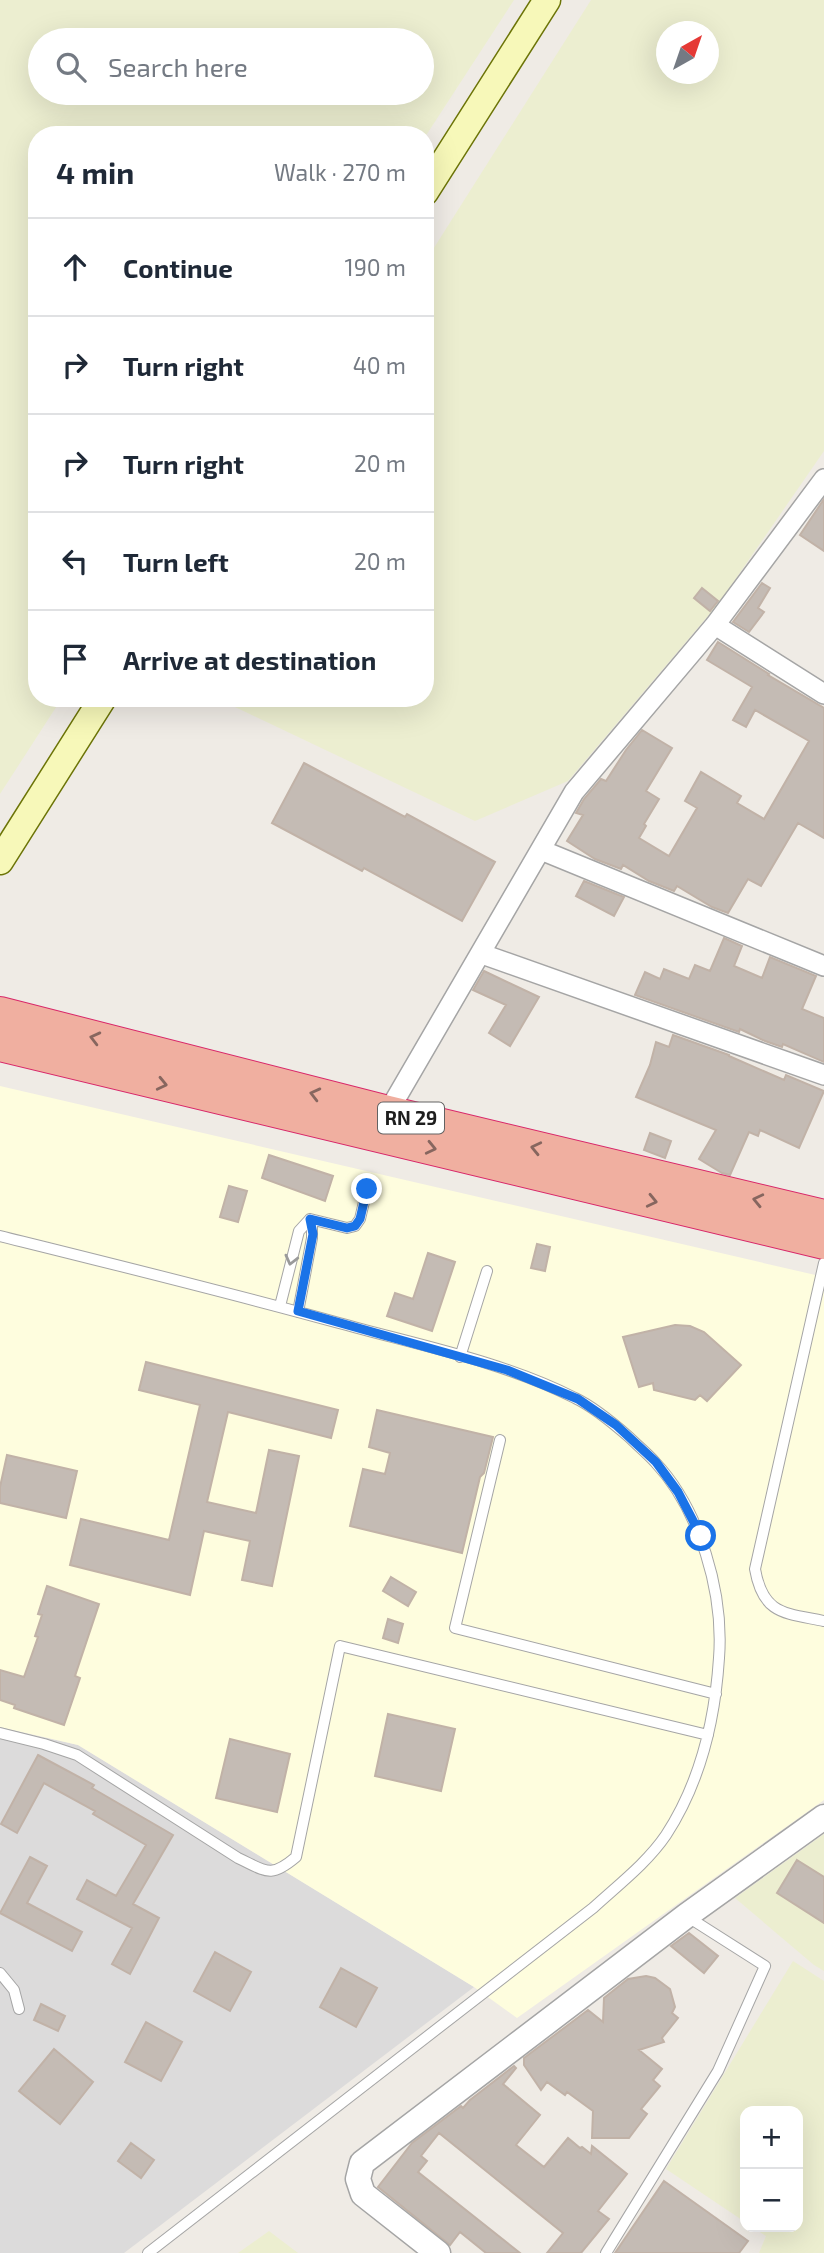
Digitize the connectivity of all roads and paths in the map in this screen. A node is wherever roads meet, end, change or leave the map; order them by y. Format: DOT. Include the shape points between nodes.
graph roads {
  1 [pos="547,0"];
  2 [pos="434,178"];
  3 [pos="824,479"];
  4 [pos="715,625"];
  5 [pos="824,694"];
  6 [pos="97,707"];
  7 [pos="541,850"];
  8 [pos="0,861"];
  9 [pos="482,954"];
  10 [pos="824,966"];
  11 [pos="0,1013"];
  12 [pos="0,1045"];
  13 [pos="824,1075"];
  14 [pos="388,1112"];
  15 [pos="367,1189"];
  16 [pos="824,1216"];
  17 [pos="310,1219"];
  18 [pos="0,1236"];
  19 [pos="824,1243"];
  20 [pos="824,1263"];
  21 [pos="487,1271"];
  22 [pos="280,1306"];
  23 [pos="298,1311"];
  24 [pos="460,1357"];
  25 [pos="500,1440"];
  26 [pos="824,1621"];
  27 [pos="716,1694"];
  28 [pos="0,1733"];
  29 [pos="708,1735"];
  30 [pos="824,1817"];
  31 [pos="686,1916"];
  32 [pos="0,1973"];
  33 [pos="19,2009"];
  34 [pos="148,2253"];
  35 [pos="438,2253"];
  36 [pos="606,2253"];
  1 -- 2 [label="main road"];
  3 -- 4 [label="street"];
  4 -- 5 [label="street"];
  4 -- 7 [label="street" via="574,792"];
  6 -- 8 [label="main road"];
  7 -- 9 [label="street"];
  7 -- 10 [label="street"];
  9 -- 13 [label="street"];
  9 -- 14 [label="street"];
  14 -- 11 [label="highway, RN 29, one-way"];
  12 -- 19 [label="highway, one-way"];
  16 -- 14 [label="highway, RN 29, one-way"];
  15 -- 17 [label="lane" via="355,1226"];
  17 -- 22 [label="lane, one-way" via="299,1231"];
  17 -- 23 [label="lane" via="313,1234"];
  18 -- 22 [label="lane"];
  20 -- 26 [label="lane" via="755,1569 758,1587 768,1602 783,1613"];
  21 -- 24 [label="lane"];
  22 -- 23 [label="lane"];
  23 -- 24 [label="lane"];
  24 -- 27 [label="lane" via="507,1370 578,1399 616,1425 656,1462 701,1536 714,1583 720,1644"];
  25 -- 27 [label="lane" via="454,1628"];
  27 -- 29 [label="lane"];
  28 -- 29 [label="lane" via="77,1755 265,1871 280,1870 296,1857 340,1646"];
  29 -- 34 [label="lane" via="689,1793 665,1836 635,1871"];
  30 -- 31 [label="street"];
  31 -- 35 [label="street" via="362,2163 358,2179 363,2194"];
  31 -- 36 [label="lane" via="765,1966 718,2071"];
  32 -- 33 [label="lane" via="14,1990"];
}
